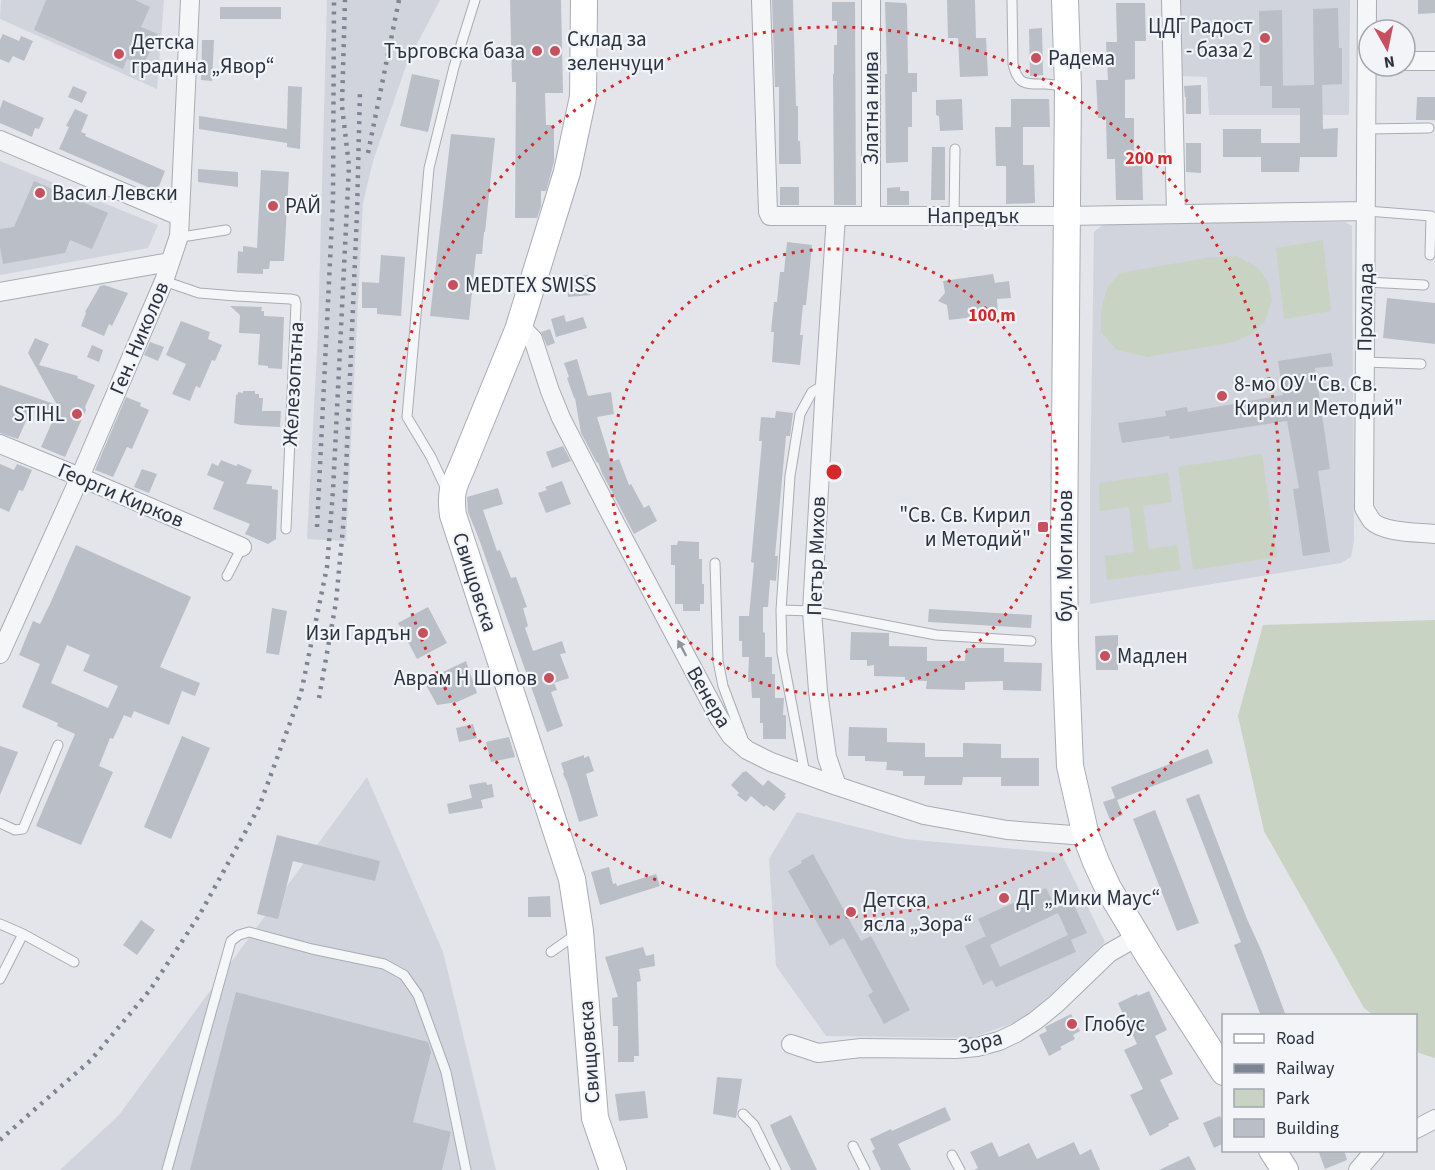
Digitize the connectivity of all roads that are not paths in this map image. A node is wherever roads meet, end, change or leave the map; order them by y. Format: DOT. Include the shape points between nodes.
graph roads {
  1 [pos="190,0"];
  2 [pos="475,0"];
  3 [pos="584,0"];
  4 [pos="761,0"];
  5 [pos="871,0"];
  6 [pos="1012,0"];
  7 [pos="1065,0"];
  8 [pos="1171,0"];
  9 [pos="1367,0"];
  10 [pos="1367,18"];
  11 [pos="1417,61"];
  12 [pos="1435,61"];
  13 [pos="1368,78"];
  14 [pos="1068,87"];
  15 [pos="1429,128"];
  16 [pos="1367,129"];
  17 [pos="0,140"];
  18 [pos="955,149"];
  19 [pos="1366,212"];
  20 [pos="1176,214"];
  21 [pos="179,216"];
  22 [pos="836,216"];
  23 [pos="871,216"];
  24 [pos="954,216"];
  25 [pos="1067,216"];
  26 [pos="226,230"];
  27 [pos="178,236"];
  28 [pos="1430,255"];
  29 [pos="170,262"];
  30 [pos="164,281"];
  31 [pos="1366,282"];
  32 [pos="1424,285"];
  33 [pos="0,292"];
  34 [pos="518,330"];
  35 [pos="1365,362"];
  36 [pos="1420,364"];
  37 [pos="825,385"];
  38 [pos="0,444"];
  39 [pos="80,477"];
  40 [pos="451,499"];
  41 [pos="286,529"];
  42 [pos="1435,534"];
  43 [pos="242,547"];
  44 [pos="715,563"];
  45 [pos="227,576"];
  46 [pos="781,610"];
  47 [pos="812,611"];
  48 [pos="1031,641"];
  49 [pos="0,654"];
  50 [pos="58,745"];
  51 [pos="747,750"];
  52 [pos="805,774"];
  53 [pos="837,786"];
  54 [pos="0,823"];
  55 [pos="1086,836"];
  56 [pos="0,924"];
  57 [pos="580,931"];
  58 [pos="23,934"];
  59 [pos="1137,937"];
  60 [pos="551,952"];
  61 [pos="74,962"];
  62 [pos="0,979"];
  63 [pos="791,1044"];
  64 [pos="1222,1069"];
  65 [pos="743,1114"];
  66 [pos="595,1118"];
  67 [pos="1435,1119"];
  68 [pos="1417,1128"];
  69 [pos="853,1146"];
  70 [pos="1273,1152"];
  71 [pos="1373,1152"];
  72 [pos="952,1155"];
  73 [pos="167,1170"];
  74 [pos="466,1170"];
  75 [pos="599,1170"];
  76 [pos="613,1170"];
  77 [pos="776,1170"];
  78 [pos="865,1170"];
  79 [pos="960,1170"];
  80 [pos="1285,1170"];
  81 [pos="1358,1170"];
  1 -- 21 [label="street, Ген. Николов"];
  2 -- 40 [label="lane" via="429,168 406,417"];
  3 -- 34 [label="street" via="583,97 567,172"];
  4 -- 22 [label="street, Напредък" via="768,212 770,216"];
  5 -- 23 [label="street, Златна нива"];
  6 -- 14 [label="lane" via="1015,75 1030,85"];
  7 -- 14 [label="street, бул. Могильов"];
  8 -- 20 [label="street"];
  9 -- 10 [label="street, Прохлада"];
  11 -- 12 [label="street"];
  13 -- 16 [label="street, Прохлада"];
  14 -- 25 [label="street, бул. Могильов"];
  15 -- 16 [label="lane"];
  16 -- 19 [label="street, Прохлада"];
  17 -- 21 [label="street"];
  18 -- 24 [label="lane"];
  19 -- 20 [label="street, Напредък"];
  19 -- 28 [label="lane" via="1431,216"];
  19 -- 31 [label="street, Прохлада"];
  20 -- 25 [label="street, Напредък"];
  21 -- 27 [label="street, Ген. Николов"];
  22 -- 23 [label="street, Напредък"];
  22 -- 37 [label="street, Петър Михов"];
  23 -- 24 [label="street, Напредък"];
  24 -- 25 [label="street, Напредък"];
  25 -- 55 [label="street, бул. Могильов" via="1066,655 1070,766"];
  26 -- 27 [label="lane"];
  27 -- 29 [label="street, Ген. Николов"];
  29 -- 30 [label="street, Ген. Николов"];
  29 -- 33 [label="street"];
  30 -- 39 [label="street, Ген. Николов"];
  30 -- 41 [label="lane, Железопътна" via="199,293 295,300"];
  31 -- 32 [label="lane"];
  31 -- 35 [label="street, Прохлада"];
  34 -- 40 [label="street"];
  51 -- 34 [label="street, Венера, one-way" via="719,718 561,418 533,339"];
  35 -- 36 [label="lane"];
  35 -- 42 [label="street, Прохлада" via="1364,508 1371,520 1387,529"];
  37 -- 46 [label="lane" via="812,392 800,414 790,476"];
  37 -- 47 [label="street, Петър Михов"];
  38 -- 39 [label="street, Георги Кирков"];
  39 -- 43 [label="street, Георги Кирков"];
  39 -- 49 [label="street, Ген. Николов"];
  40 -- 57 [label="street, Свищовска" via="572,879"];
  43 -- 45 [label="lane"];
  44 -- 51 [label="lane" via="718,661"];
  46 -- 47 [label="lane"];
  46 -- 52 [label="lane" via="782,653"];
  47 -- 48 [label="lane" via="936,635"];
  47 -- 53 [label="street, Петър Михов" via="827,757"];
  50 -- 54 [label="lane" via="23,829"];
  51 -- 52 [label="street, Венера"];
  52 -- 53 [label="street, Венера"];
  53 -- 55 [label="street, Венера" via="924,815 1007,830"];
  55 -- 59 [label="street, бул. Могильов" via="1108,888"];
  56 -- 58 [label="lane"];
  57 -- 60 [label="lane"];
  57 -- 66 [label="street, Свищовска"];
  58 -- 61 [label="lane"];
  58 -- 62 [label="lane"];
  59 -- 63 [label="street, Зора" via="1109,953 1035,1021 999,1041 956,1049 861,1048 818,1053"];
  59 -- 64 [label="street, бул. Могильов"];
  65 -- 77 [label="lane" via="754,1125"];
  66 -- 75 [label="street"];
  66 -- 76 [label="street, Свищовска"];
  67 -- 68 [label="street"];
  69 -- 78 [label="lane"];
  70 -- 80 [label="street"];
  71 -- 81 [label="street"];
  72 -- 79 [label="lane"];
  73 -- 74 [label="lane" via="231,941 249,932 384,964 404,975 418,995 446,1072"];
}
